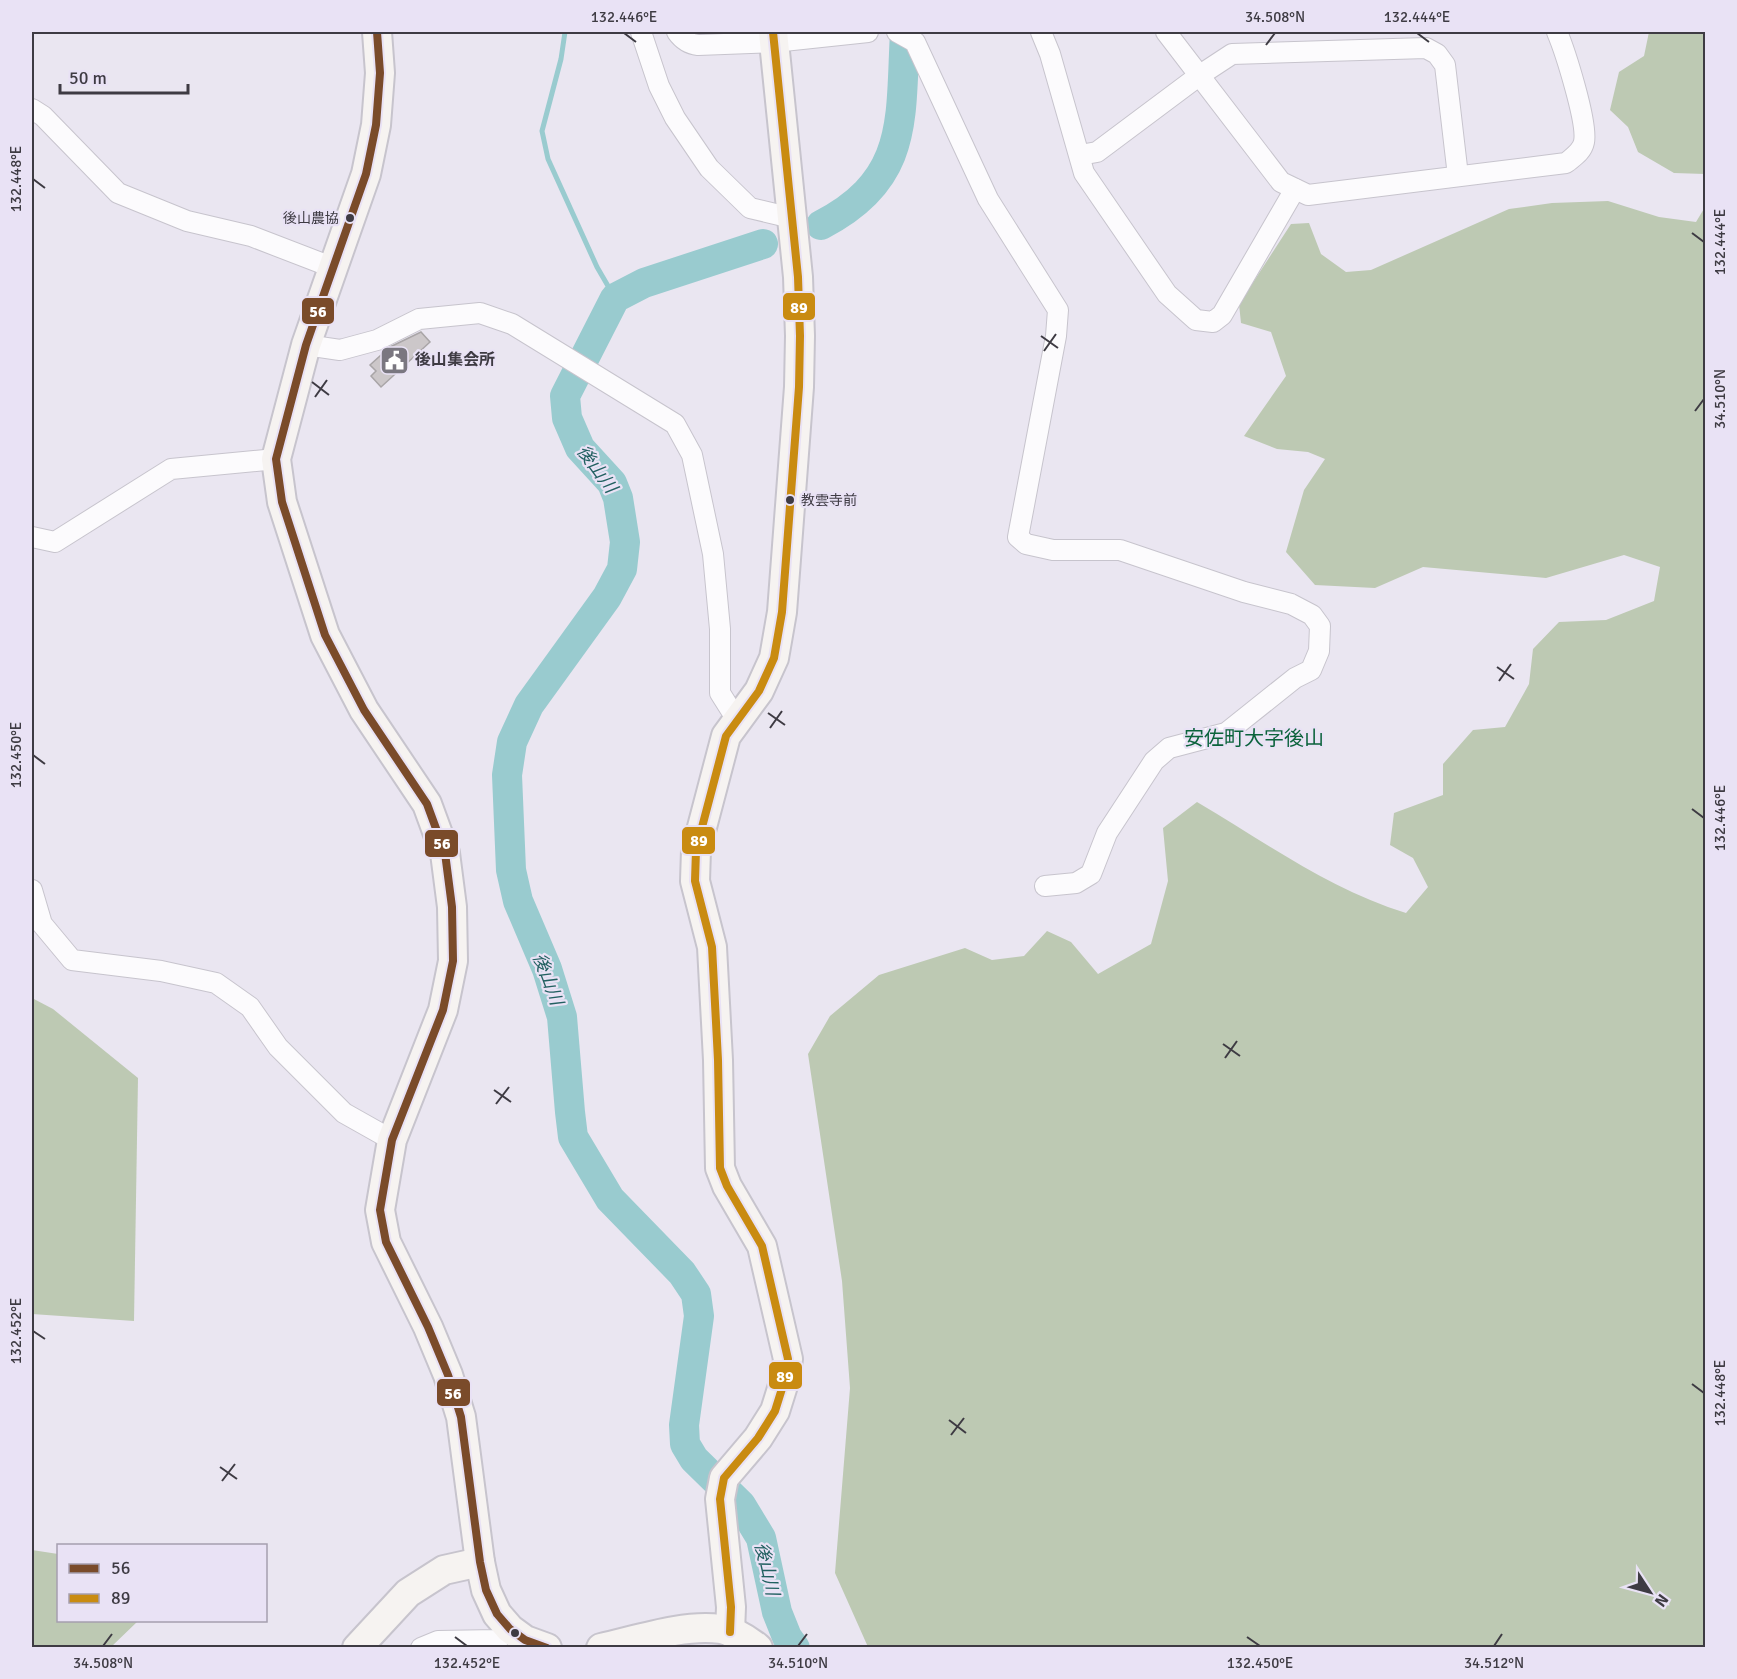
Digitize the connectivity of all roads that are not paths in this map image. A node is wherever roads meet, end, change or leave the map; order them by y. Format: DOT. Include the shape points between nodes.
graph roads {
  1 [pos="377,32"];
  2 [pos="640,32"];
  3 [pos="677,32"];
  4 [pos="868,32"];
  5 [pos="897,32"];
  6 [pos="1041,32"];
  7 [pos="1166,32"];
  8 [pos="1557,32"];
  9 [pos="774,37"];
  10 [pos="1200,75"];
  11 [pos="32,109"];
  12 [pos="1080,155"];
  13 [pos="1458,176"];
  14 [pos="1295,189"];
  15 [pos="792,218"];
  16 [pos="334,268"];
  17 [pos="306,345"];
  18 [pos="276,459"];
  19 [pos="32,537"];
  20 [pos="737,720"];
  21 [pos="1045,886"];
  22 [pos="32,890"];
  23 [pos="392,1140"];
  24 [pos="480,1562"];
  25 [pos="510,1629"];
  26 [pos="730,1632"];
  27 [pos="357,1647"];
  28 [pos="421,1647"];
  29 [pos="546,1647"];
  30 [pos="601,1647"];
  31 [pos="758,1647"];
  1 -- 16 [label="main road" via="380,73 376,125 366,174"];
  2 -- 15 [label="street" via="675,118 709,168 750,208"];
  3 -- 9 [label="street" via="698,45"];
  4 -- 9 [label="street"];
  5 -- 21 [label="street" via="915,42 988,199 1058,310 1018,537 1026,544 1053,550 1120,550 1291,604 1312,615 1320,626 1319,651 1311,670 1295,678 1226,733 1169,748 1154,761 1107,833 1091,874 1076,884"];
  6 -- 12 [label="street"];
  7 -- 10 [label="street"];
  8 -- 13 [label="street" via="1585,127 1579,153 1566,163"];
  9 -- 15 [label="main road"];
  10 -- 12 [label="street" via="1097,152"];
  10 -- 13 [label="street" via="1232,54 1426,48 1445,65"];
  10 -- 14 [label="street" via="1281,182"];
  11 -- 16 [label="street" via="118,193 186,221 251,236"];
  12 -- 14 [label="street" via="1084,174 1167,294 1196,320 1213,322 1222,315"];
  13 -- 14 [label="street" via="1308,195"];
  15 -- 20 [label="main road" via="800,387 782,612 774,658 759,691"];
  16 -- 17 [label="main road"];
  17 -- 18 [label="main road"];
  17 -- 20 [label="street" via="340,350 377,340 419,319 480,314 512,324 675,424 692,455 713,555 720,629 720,693"];
  18 -- 19 [label="street" via="171,469 55,542"];
  18 -- 23 [label="main road" via="282,502 325,635 364,710 427,804 445,853 453,961 443,1010"];
  20 -- 26 [label="main road" via="726,736 696,850 694,881 712,947 720,1168 726,1186 762,1246 788,1359 776,1411 724,1478 720,1498"];
  22 -- 23 [label="street" via="42,924 72,960 161,971 216,983 250,1007 279,1047 344,1113"];
  23 -- 24 [label="main road" via="380,1210 386,1242 448,1375 460,1417"];
  24 -- 25 [label="main road" via="486,1590 497,1614"];
  24 -- 27 [label="main road" via="444,1570 408,1593"];
  25 -- 28 [label="street" via="497,1640 438,1641"];
  25 -- 29 [label="main road" via="525,1640"];
  26 -- 30 [label="main road" via="700,1629"];
  26 -- 31 [label="main road"];
}
